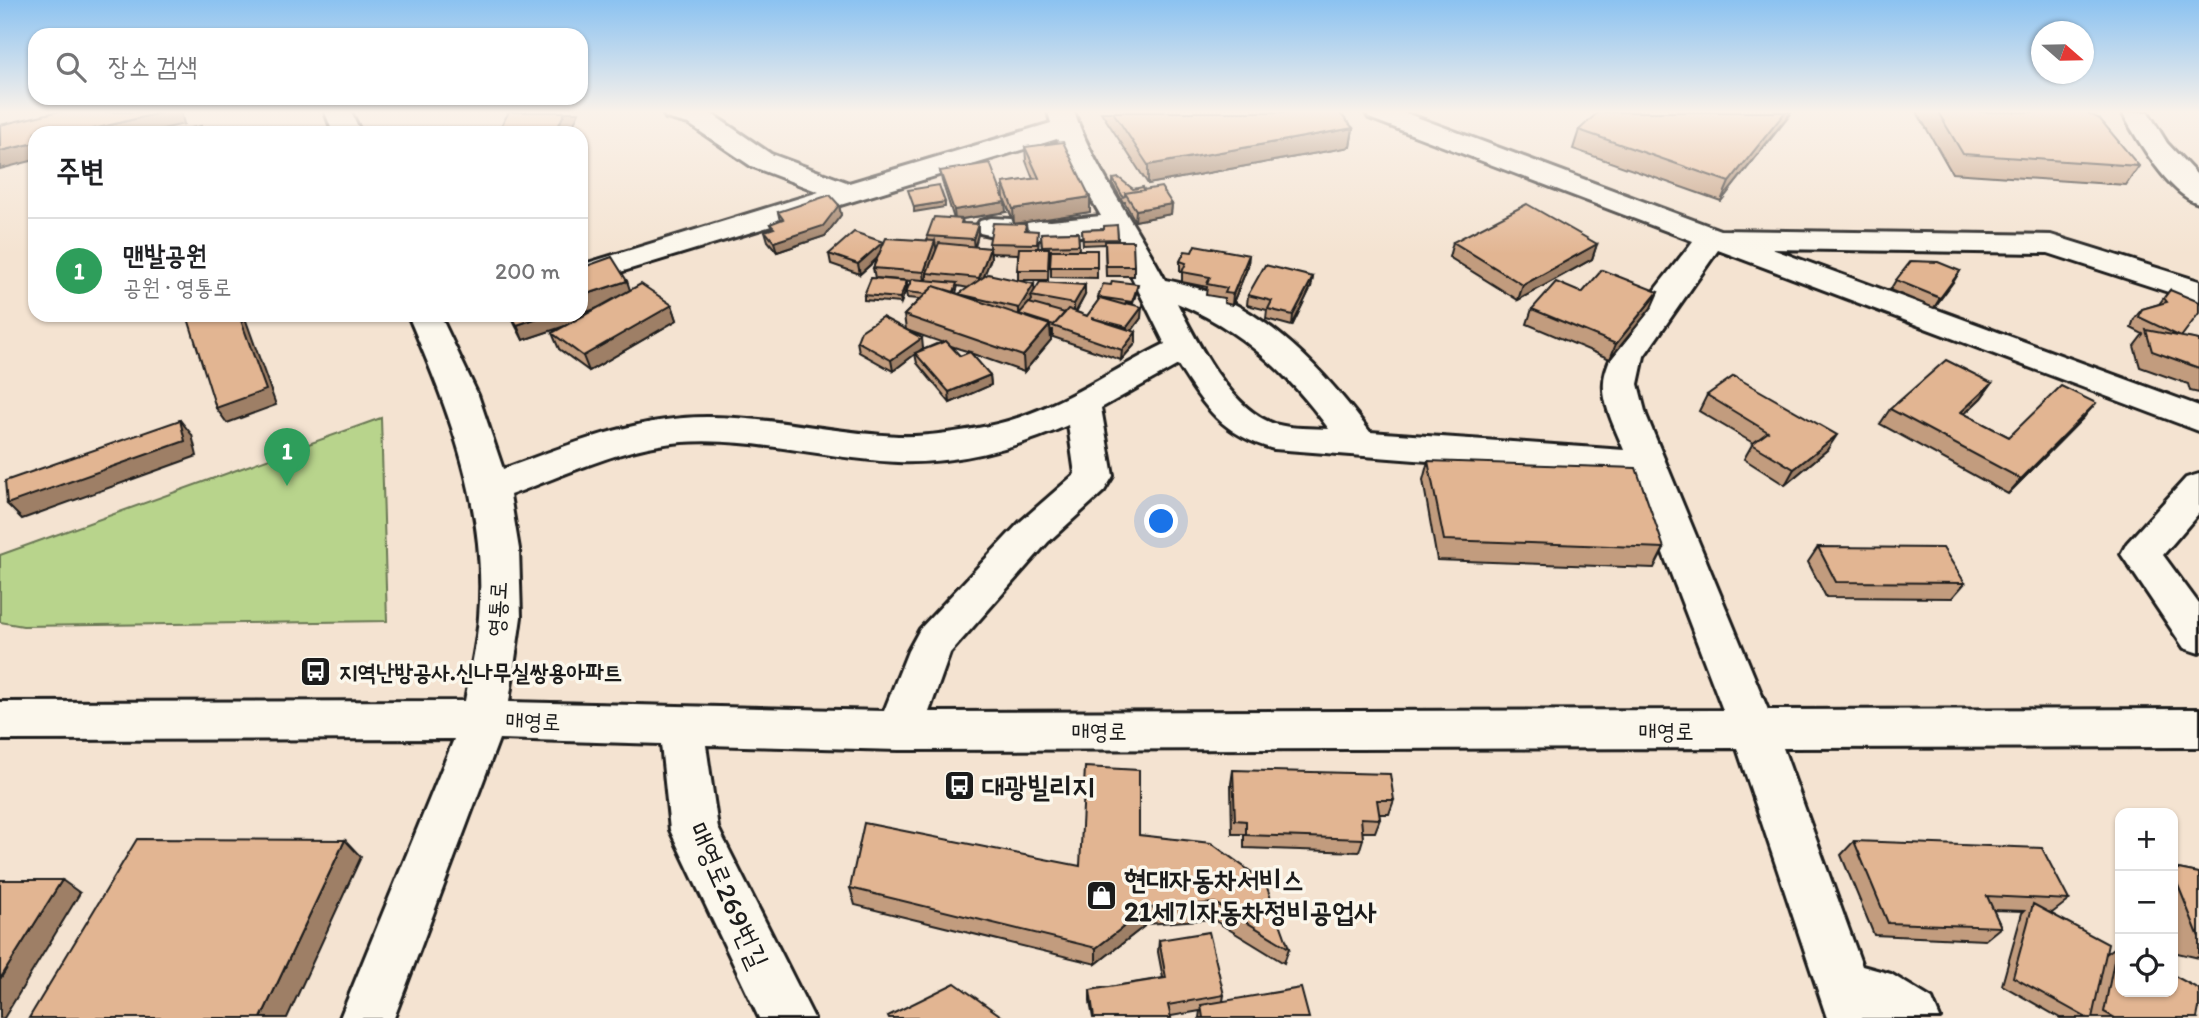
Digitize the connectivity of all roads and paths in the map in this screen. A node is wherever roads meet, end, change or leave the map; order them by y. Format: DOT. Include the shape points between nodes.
graph roads {
  1 [pos="760,160"];
  2 [pos="953,160"];
  3 [pos="1085,160"];
  4 [pos="1502,160"];
  5 [pos="2167,160"];
  6 [pos="846,192"];
  7 [pos="2199,194"];
  8 [pos="990,227"];
  9 [pos="1125,234"];
  10 [pos="1710,239"];
  11 [pos="1089,247"];
  12 [pos="588,273"];
  13 [pos="1153,289"];
  14 [pos="2199,292"];
  15 [pos="437,322"];
  16 [pos="1184,348"];
  17 [pos="1083,404"];
  18 [pos="2199,419"];
  19 [pos="1359,444"];
  20 [pos="1648,465"];
  21 [pos="489,488"];
  22 [pos="2199,488"];
  23 [pos="2199,636"];
  24 [pos="484,720"];
  25 [pos="0,721"];
  26 [pos="681,725"];
  27 [pos="2199,728"];
  28 [pos="1754,731"];
  29 [pos="899,732"];
  30 [pos="1849,1005"];
  31 [pos="367,1018"];
  32 [pos="787,1018"];
  33 [pos="1913,1018"];
  1 -- 6 [label="street"];
  2 -- 6 [label="street"];
  3 -- 9 [label="street"];
  4 -- 10 [label="street"];
  5 -- 7 [label="street"];
  6 -- 12 [label="street"];
  8 -- 9 [label="street"];
  9 -- 11 [label="street"];
  9 -- 13 [label="street"];
  10 -- 14 [label="street" via="2052,244"];
  10 -- 18 [label="street"];
  10 -- 20 [label="street" via="1627,355 1623,399"];
  13 -- 16 [label="street"];
  13 -- 19 [label="street" via="1167,288 1196,299 1268,339 1300,366"];
  15 -- 21 [label="street, 영통로"];
  16 -- 17 [label="street"];
  16 -- 19 [label="street" via="1218,397 1247,427 1281,438"];
  17 -- 21 [label="street" via="1004,435 911,448 681,430 602,448"];
  17 -- 29 [label="street" via="1094,476 1034,532 935,642"];
  19 -- 20 [label="street"];
  20 -- 28 [label="street"];
  21 -- 24 [label="street, 영통로" via="499,549 500,617"];
  22 -- 23 [label="street" via="2141,554"];
  24 -- 25 [label="street, 매영로"];
  24 -- 26 [label="street, 매영로"];
  24 -- 31 [label="street, 영통로"];
  26 -- 29 [label="street, 매영로"];
  26 -- 32 [label="street, 매영로269번길" via="694,830"];
  27 -- 28 [label="street, 매영로"];
  28 -- 29 [label="street, 매영로"];
  28 -- 30 [label="street"];
  30 -- 33 [label="street" via="1872,993"];
}
